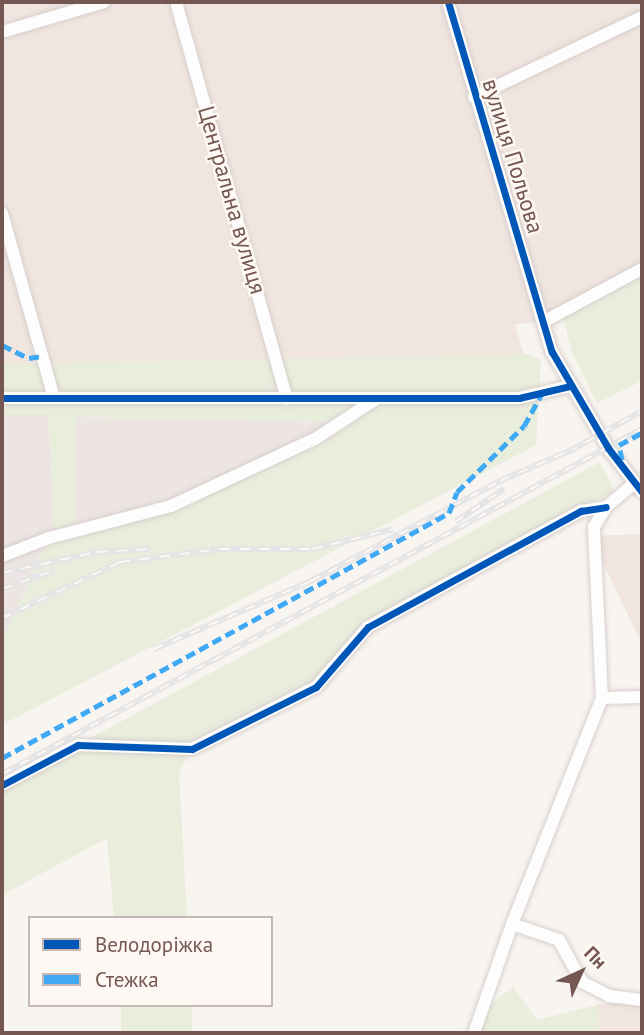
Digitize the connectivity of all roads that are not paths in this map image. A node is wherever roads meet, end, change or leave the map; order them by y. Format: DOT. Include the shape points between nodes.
graph roads {
  1 [pos="104,2"];
  2 [pos="176,2"];
  3 [pos="448,2"];
  4 [pos="642,17"];
  5 [pos="2,32"];
  6 [pos="474,97"];
  7 [pos="2,213"];
  8 [pos="642,269"];
  9 [pos="543,321"];
  10 [pos="570,386"];
  11 [pos="2,398"];
  12 [pos="54,398"];
  13 [pos="287,399"];
  14 [pos="376,399"];
  15 [pos="638,488"];
  16 [pos="606,507"];
  17 [pos="2,556"];
  18 [pos="642,697"];
  19 [pos="602,698"];
  20 [pos="2,785"];
  21 [pos="512,924"];
  22 [pos="642,1000"];
  23 [pos="474,1033"];
  1 -- 5 [label="street"];
  2 -- 13 [label="street, Центральна вулиця"];
  3 -- 6 [label="street, вулиця Польова"];
  4 -- 6 [label="street"];
  6 -- 9 [label="street, вулиця Польова"];
  7 -- 12 [label="street"];
  8 -- 9 [label="street"];
  9 -- 10 [label="street, вулиця Польова" via="552,352"];
  10 -- 14 [label="street" via="519,398"];
  10 -- 15 [label="street, вулиця Польова"];
  11 -- 12 [label="street"];
  12 -- 13 [label="street"];
  13 -- 14 [label="street"];
  14 -- 17 [label="street" via="315,439 171,506 49,538"];
  15 -- 16 [label="street"];
  16 -- 19 [label="street" via="594,527"];
  16 -- 20 [label="street" via="581,511 368,627 316,687 192,749 78,745"];
  18 -- 19 [label="street"];
  19 -- 21 [label="street"];
  21 -- 22 [label="street" via="559,940 582,982 609,996"];
  21 -- 23 [label="street"];
}
